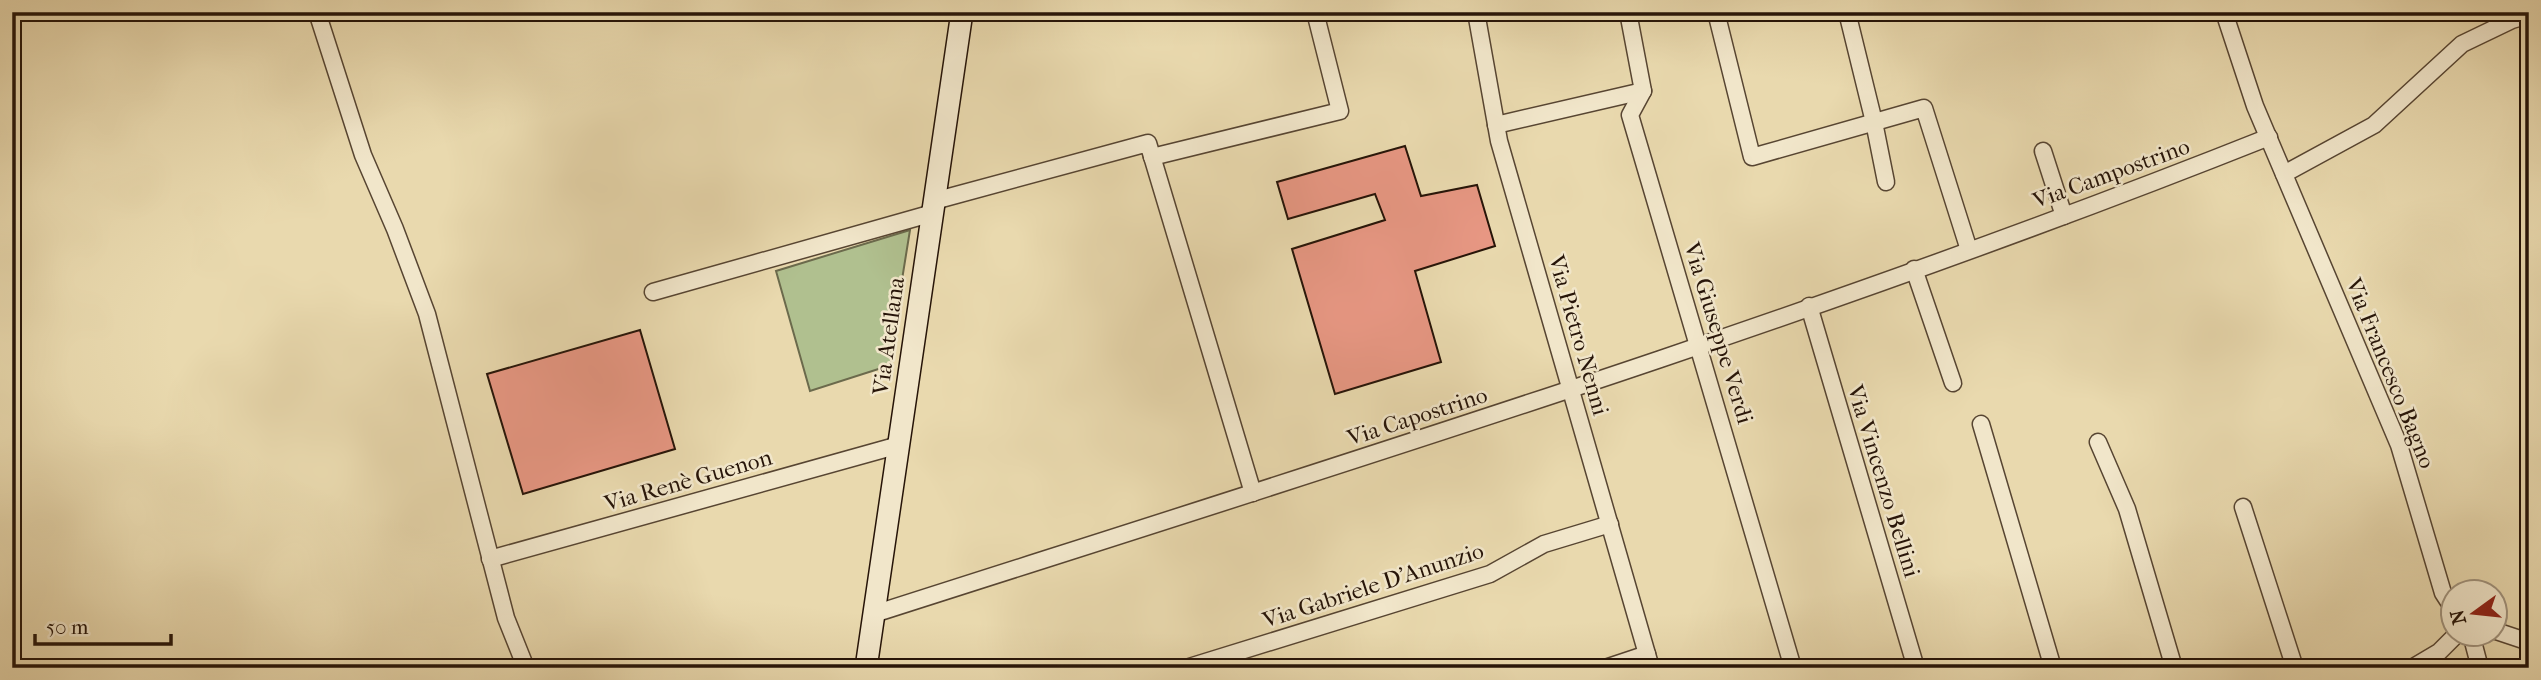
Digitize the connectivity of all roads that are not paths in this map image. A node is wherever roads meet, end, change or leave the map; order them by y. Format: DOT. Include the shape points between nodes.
graph roads {
  1 [pos="317,12"];
  2 [pos="962,12"];
  3 [pos="1315,12"];
  4 [pos="1475,12"];
  5 [pos="1628,12"];
  6 [pos="1716,12"];
  7 [pos="1847,12"];
  8 [pos="2224,12"];
  9 [pos="2529,15"];
  10 [pos="1643,91"];
  11 [pos="1874,122"];
  12 [pos="1496,125"];
  13 [pos="2269,137"];
  14 [pos="2043,151"];
  15 [pos="1152,157"];
  16 [pos="2284,174"];
  17 [pos="1886,182"];
  18 [pos="934,207"];
  19 [pos="2064,216"];
  20 [pos="1969,250"];
  21 [pos="1914,269"];
  22 [pos="653,292"];
  23 [pos="1809,306"];
  24 [pos="1700,345"];
  25 [pos="1953,383"];
  26 [pos="1572,390"];
  27 [pos="1981,424"];
  28 [pos="2098,442"];
  29 [pos="899,445"];
  30 [pos="1253,493"];
  31 [pos="2243,508"];
  32 [pos="1610,524"];
  33 [pos="491,559"];
  34 [pos="2440,583"];
  35 [pos="874,614"];
  36 [pos="2510,636"];
  37 [pos="2529,642"];
  38 [pos="2443,648"];
  39 [pos="2475,648"];
  40 [pos="1649,661"];
  41 [pos="526,668"];
  42 [pos="866,668"];
  43 [pos="1186,668"];
  44 [pos="1605,668"];
  45 [pos="1793,668"];
  46 [pos="1916,668"];
  47 [pos="2053,668"];
  48 [pos="2174,668"];
  49 [pos="2295,668"];
  50 [pos="2412,668"];
  51 [pos="2480,668"];
  1 -- 33 [label="street" via="363,155 427,314"];
  2 -- 18 [label="main road, Via Atellana"];
  3 -- 15 [label="street" via="1340,111"];
  4 -- 12 [label="street, Via Pietro Nenni"];
  5 -- 10 [label="street, Via Giuseppe Verdi"];
  6 -- 11 [label="street" via="1752,158"];
  7 -- 11 [label="street"];
  8 -- 13 [label="street, Via Francesco Bagno"];
  9 -- 16 [label="street" via="2462,44 2374,125"];
  10 -- 12 [label="street"];
  10 -- 24 [label="street, Via Giuseppe Verdi" via="1630,115"];
  11 -- 17 [label="street"];
  11 -- 20 [label="street" via="1924,108"];
  12 -- 26 [label="street, Via Pietro Nenni"];
  13 -- 16 [label="street, Via Francesco Bagno"];
  13 -- 19 [label="street, Via Campostrino"];
  14 -- 19 [label="street"];
  15 -- 18 [label="street" via="1148,143"];
  15 -- 30 [label="street"];
  16 -- 34 [label="street, Via Francesco Bagno" via="2399,445"];
  18 -- 22 [label="street"];
  18 -- 29 [label="main road, Via Atellana"];
  19 -- 20 [label="street, Via Campostrino"];
  20 -- 21 [label="street, Via Capostrino"];
  21 -- 23 [label="street, Via Capostrino"];
  21 -- 25 [label="street"];
  23 -- 24 [label="street, Via Capostrino"];
  23 -- 46 [label="street, Via Vincenzo Bellini"];
  24 -- 26 [label="street, Via Capostrino"];
  24 -- 45 [label="street, Via Giuseppe Verdi"];
  26 -- 30 [label="street, Via Capostrino"];
  26 -- 32 [label="street, Via Pietro Nenni"];
  27 -- 47 [label="street"];
  28 -- 48 [label="street" via="2127,509"];
  29 -- 33 [label="street, Via Renè Guenon"];
  29 -- 35 [label="main road, Via Atellana"];
  30 -- 35 [label="street, Via Capostrino"];
  31 -- 49 [label="street"];
  32 -- 40 [label="street, Via Pietro Nenni"];
  32 -- 43 [label="street, Via Gabriele D'Anunzio" via="1544,544 1490,574"];
  33 -- 41 [label="street" via="506,618"];
  35 -- 42 [label="main road, Via Atellana"];
  36 -- 37 [label="street"];
  38 -- 50 [label="street"];
  39 -- 51 [label="street"];
  40 -- 44 [label="street"];
}
